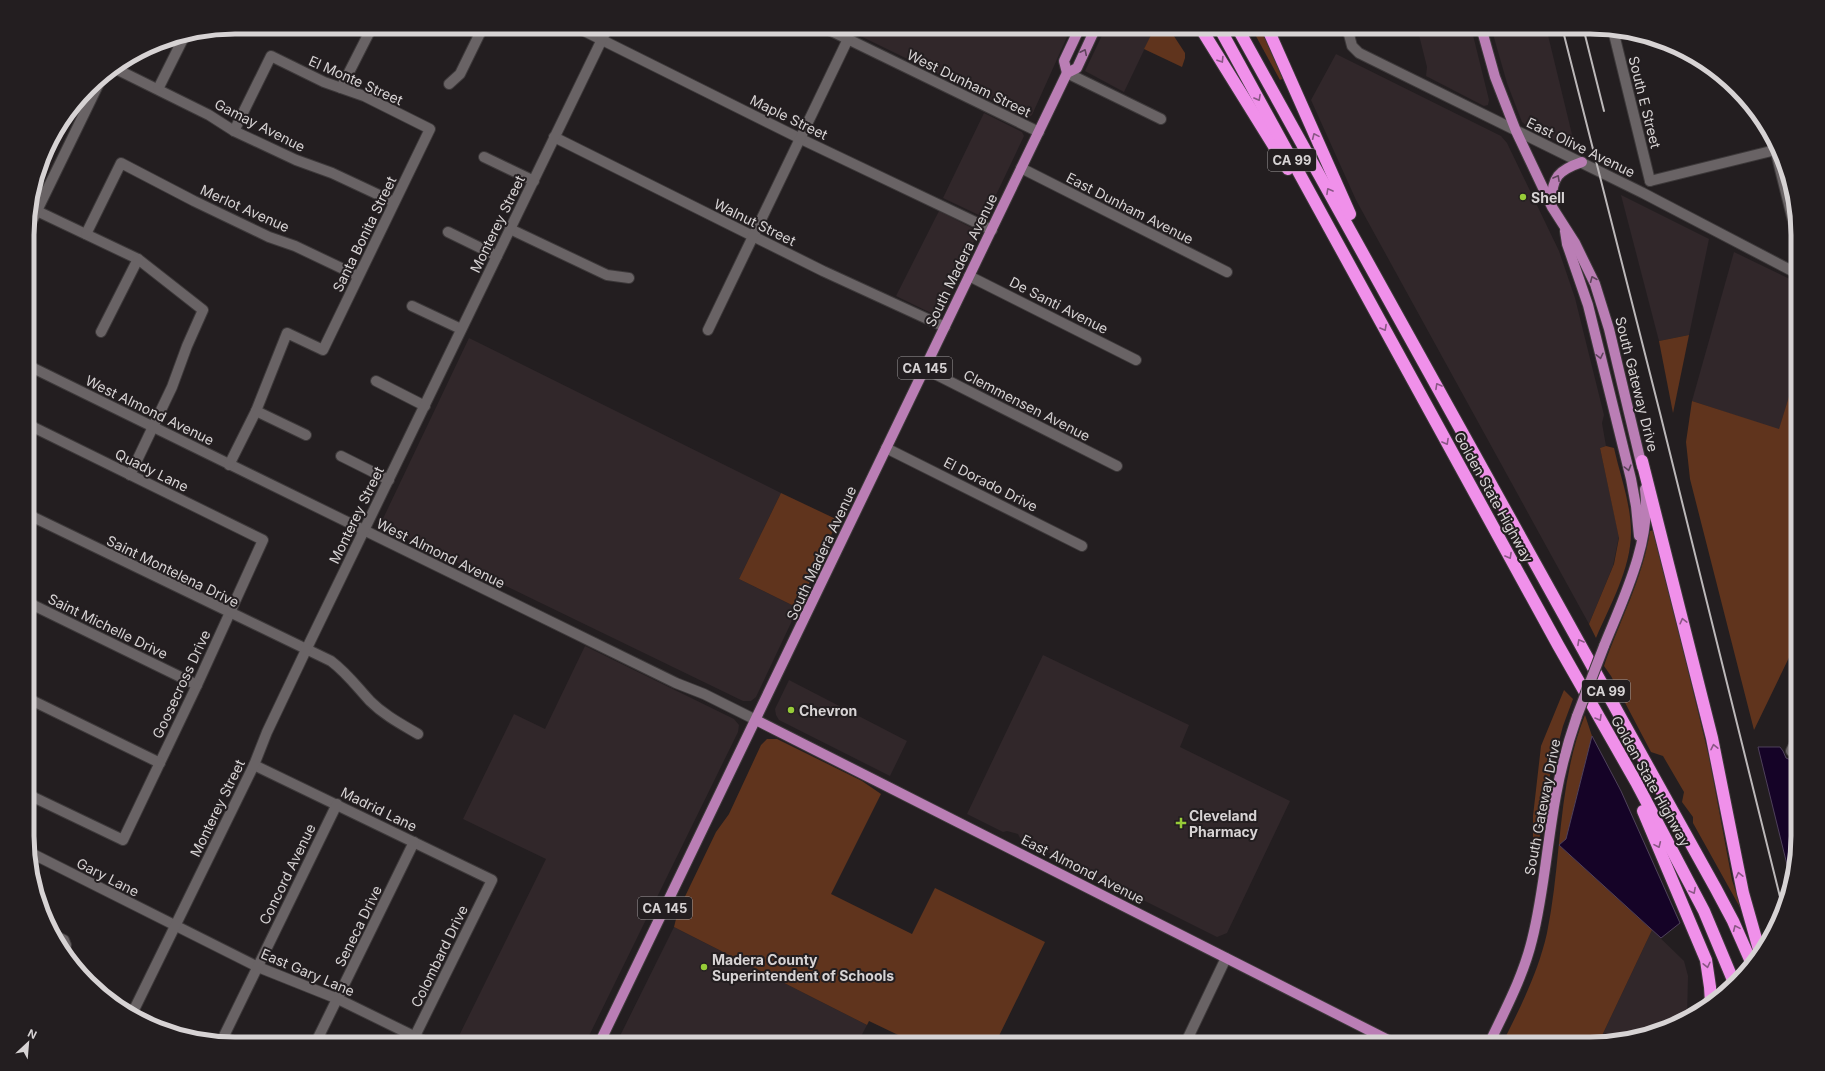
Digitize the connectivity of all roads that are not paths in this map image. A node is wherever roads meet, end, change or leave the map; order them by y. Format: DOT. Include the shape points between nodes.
graph roads {
  1 [pos="368,34"];
  2 [pos="480,34"];
  3 [pos="591,34"];
  4 [pos="604,34"];
  5 [pos="836,34"];
  6 [pos="1075,34"];
  7 [pos="1093,34"];
  8 [pos="1204,34"];
  9 [pos="1224,34"];
  10 [pos="1241,34"];
  11 [pos="1270,34"];
  12 [pos="1349,34"];
  13 [pos="1483,34"];
  14 [pos="1614,36"];
  15 [pos="602,39"];
  16 [pos="848,40"];
  17 [pos="182,41"];
  18 [pos="119,70"];
  19 [pos="1067,73"];
  20 [pos="449,84"];
  21 [pos="341,88"];
  22 [pos="158,89"];
  23 [pos="85,102"];
  24 [pos="1161,119"];
  25 [pos="430,129"];
  26 [pos="234,130"];
  27 [pos="1516,131"];
  28 [pos="1039,132"];
  29 [pos="554,137"];
  30 [pos="801,138"];
  31 [pos="1773,151"];
  32 [pos="484,157"];
  33 [pos="1582,162"];
  34 [pos="1021,168"];
  35 [pos="534,181"];
  36 [pos="1650,181"];
  37 [pos="1643,193"];
  38 [pos="394,202"];
  39 [pos="1552,207"];
  40 [pos="37,211"];
  41 [pos="35,215"];
  42 [pos="510,229"];
  43 [pos="1564,229"];
  44 [pos="992,230"];
  45 [pos="448,232"];
  46 [pos="86,234"];
  47 [pos="753,237"];
  48 [pos="497,256"];
  49 [pos="138,259"];
  50 [pos="1791,270"];
  51 [pos="1227,272"];
  52 [pos="358,276"];
  53 [pos="969,276"];
  54 [pos="629,278"];
  55 [pos="1382,286"];
  56 [pos="1365,294"];
  57 [pos="412,306"];
  58 [pos="945,327"];
  59 [pos="462,329"];
  60 [pos="708,330"];
  61 [pos="101,332"];
  62 [pos="1136,360"];
  63 [pos="34,368"];
  64 [pos="925,369"];
  65 [pos="376,382"];
  66 [pos="425,406"];
  67 [pos="256,411"];
  68 [pos="1633,426"];
  69 [pos="34,427"];
  70 [pos="152,427"];
  71 [pos="1618,430"];
  72 [pos="306,435"];
  73 [pos="886,448"];
  74 [pos="340,456"];
  75 [pos="1642,461"];
  76 [pos="229,465"];
  77 [pos="1117,466"];
  78 [pos="130,475"];
  79 [pos="389,480"];
  80 [pos="34,517"];
  81 [pos="365,531"];
  82 [pos="263,540"];
  83 [pos="1082,546"];
  84 [pos="1638,554"];
  85 [pos="34,605"];
  86 [pos="229,613"];
  87 [pos="306,650"];
  88 [pos="197,685"];
  89 [pos="34,701"];
  90 [pos="756,720"];
  91 [pos="418,734"];
  92 [pos="160,763"];
  93 [pos="254,764"];
  94 [pos="1636,782"];
  95 [pos="34,796"];
  96 [pos="337,804"];
  97 [pos="414,842"];
  98 [pos="35,855"];
  99 [pos="492,880"];
  100 [pos="175,926"];
  101 [pos="1758,946"];
  102 [pos="1226,958"];
  103 [pos="1750,959"];
  104 [pos="258,967"];
  105 [pos="1732,978"];
  106 [pos="1711,997"];
  107 [pos="338,999"];
  108 [pos="134,1010"];
  109 [pos="223,1037"];
  110 [pos="319,1037"];
  111 [pos="408,1037"];
  112 [pos="414,1037"];
  113 [pos="602,1037"];
  114 [pos="1188,1037"];
  115 [pos="1382,1037"];
  116 [pos="1492,1037"];
  1 -- 21 [label="street"];
  2 -- 20 [label="street" via="460,74"];
  3 -- 15 [label="street, Maple Street"];
  4 -- 15 [label="street, Monterey Street"];
  5 -- 16 [label="street, West Dunham Street"];
  6 -- 19 [label="main road, South Madera Avenue / CA 145" via="1064,61"];
  19 -- 7 [label="main road, South Madera Avenue / CA 145, one-way" via="1077,68"];
  8 -- 56 [label="highway, one-way"];
  9 -- 56 [label="highway, Golden State Highway / CA 99, one-way"];
  55 -- 10 [label="highway, Golden State Highway / CA 99, one-way"];
  55 -- 11 [label="highway, one-way"];
  12 -- 27 [label="street, East Olive Avenue" via="1352,46 1359,53"];
  13 -- 27 [label="main road, South Gateway Drive" via="1494,77"];
  14 -- 36 [label="street, South E Street"];
  15 -- 29 [label="street, Monterey Street"];
  15 -- 30 [label="street, Maple Street"];
  16 -- 28 [label="street, West Dunham Street"];
  16 -- 30 [label="street"];
  17 -- 22 [label="street"];
  18 -- 22 [label="street, Gamay Avenue"];
  19 -- 24 [label="street"];
  19 -- 28 [label="main road, South Madera Avenue / CA 145"];
  21 -- 25 [label="street, El Monte Street" via="364,96"];
  21 -- 26 [label="street, El Monte Street" via="271,56"];
  22 -- 26 [label="street, Gamay Avenue"];
  23 -- 40 [label="street"];
  25 -- 38 [label="street, Santa Bonita Street"];
  26 -- 38 [label="street, Gamay Avenue"];
  27 -- 33 [label="street, East Olive Avenue"];
  27 -- 39 [label="main road, South Gateway Drive"];
  28 -- 34 [label="main road, South Madera Avenue / CA 145"];
  29 -- 35 [label="street, Monterey Street"];
  29 -- 47 [label="street, Walnut Street"];
  30 -- 44 [label="street, Maple Street"];
  30 -- 47 [label="street"];
  31 -- 36 [label="street"];
  32 -- 35 [label="street"];
  33 -- 37 [label="street, East Olive Avenue"];
  39 -- 33 [label="main road, one-way" via="1552,189 1560,173"];
  34 -- 44 [label="main road, South Madera Avenue / CA 145"];
  34 -- 51 [label="street, East Dunham Avenue"];
  35 -- 42 [label="street, Monterey Street"];
  36 -- 37 [label="street"];
  37 -- 50 [label="street, East Olive Avenue"];
  38 -- 52 [label="street, Santa Bonita Street"];
  39 -- 43 [label="main road, South Gateway Drive"];
  40 -- 41 [label="street"];
  40 -- 46 [label="street"];
  42 -- 48 [label="street, Monterey Street"];
  42 -- 54 [label="street" via="607,275"];
  68 -- 43 [label="main road, South Gateway Drive, one-way" via="1600,298 1585,262"];
  43 -- 71 [label="main road, South Gateway Drive, one-way" via="1588,304"];
  44 -- 53 [label="main road, South Madera Avenue / CA 145"];
  45 -- 48 [label="street"];
  46 -- 49 [label="street"];
  46 -- 52 [label="street, Merlot Avenue" via="121,163 268,237 295,246"];
  47 -- 58 [label="street, Walnut Street"];
  47 -- 60 [label="street"];
  48 -- 59 [label="street, Monterey Street"];
  49 -- 61 [label="street"];
  49 -- 70 [label="street" via="204,310 172,387"];
  52 -- 67 [label="street, Santa Bonita Street" via="323,350 287,333"];
  53 -- 58 [label="main road, South Madera Avenue / CA 145"];
  53 -- 62 [label="street, De Santi Avenue"];
  103 -- 55 [label="highway, Golden State Highway / CA 99, one-way" via="1716,889"];
  56 -- 94 [label="highway, Golden State Highway / CA 99, one-way"];
  57 -- 59 [label="street"];
  58 -- 64 [label="main road, South Madera Avenue / CA 145"];
  59 -- 66 [label="street, Monterey Street"];
  63 -- 70 [label="street, West Almond Avenue"];
  64 -- 73 [label="main road, South Madera Avenue / CA 145"];
  64 -- 77 [label="street, Clemmensen Avenue"];
  65 -- 66 [label="street"];
  66 -- 79 [label="street, Monterey Street"];
  67 -- 72 [label="street"];
  67 -- 76 [label="street"];
  68 -- 71 [label="main road"];
  68 -- 75 [label="main road, South Gateway Drive"];
  69 -- 78 [label="street, Quady Lane"];
  70 -- 76 [label="street, West Almond Avenue"];
  70 -- 78 [label="street"];
  71 -- 84 [label="main road, South Gateway Drive, one-way" via="1636,506"];
  73 -- 83 [label="street, El Dorado Drive"];
  73 -- 90 [label="main road, South Madera Avenue / CA 145"];
  74 -- 79 [label="street"];
  75 -- 84 [label="main road, South Gateway Drive" via="1646,503 1644,532"];
  101 -- 75 [label="highway, one-way" via="1735,859 1712,738"];
  76 -- 81 [label="street, West Almond Avenue"];
  78 -- 82 [label="street, Quady Lane"];
  79 -- 81 [label="street, Monterey Street"];
  80 -- 86 [label="street, Saint Montelena Drive"];
  81 -- 87 [label="street, Monterey Street"];
  81 -- 90 [label="street, West Almond Avenue"];
  82 -- 86 [label="street, Goosecross Drive"];
  84 -- 116 [label="main road, South Gateway Drive, bridge" via="1577,716 1562,764 1532,939 1525,966"];
  85 -- 88 [label="street, Saint Michelle Drive"];
  86 -- 87 [label="street, Saint Montelena Drive"];
  86 -- 88 [label="street, Goosecross Drive"];
  87 -- 91 [label="street, Saint Montelena Drive" via="341,669 385,714"];
  87 -- 93 [label="street, Monterey Street"];
  88 -- 92 [label="street, Goosecross Drive"];
  89 -- 92 [label="street"];
  90 -- 102 [label="main road, East Almond Avenue"];
  90 -- 113 [label="main road, South Madera Avenue / CA 145"];
  92 -- 95 [label="street, Goosecross Drive" via="123,840"];
  93 -- 96 [label="street, Madrid Lane"];
  93 -- 100 [label="street, Monterey Street"];
  94 -- 105 [label="highway, Golden State Highway / CA 99, one-way" via="1704,911"];
  94 -- 106 [label="highway, one-way" via="1642,808 1706,960"];
  96 -- 97 [label="street, Madrid Lane"];
  96 -- 104 [label="street, Concord Avenue"];
  97 -- 99 [label="street, Madrid Lane"];
  97 -- 107 [label="street, Seneca Drive"];
  98 -- 100 [label="street, Gary Lane"];
  99 -- 112 [label="street, Colombard Drive"];
  100 -- 104 [label="street, East Gary Lane"];
  100 -- 108 [label="street, Monterey Street"];
  102 -- 114 [label="street"];
  102 -- 115 [label="main road, East Almond Avenue"];
  104 -- 107 [label="street, East Gary Lane"];
  104 -- 109 [label="street, Concord Avenue"];
  107 -- 110 [label="street, Seneca Drive"];
  107 -- 111 [label="street, East Gary Lane"];
}
